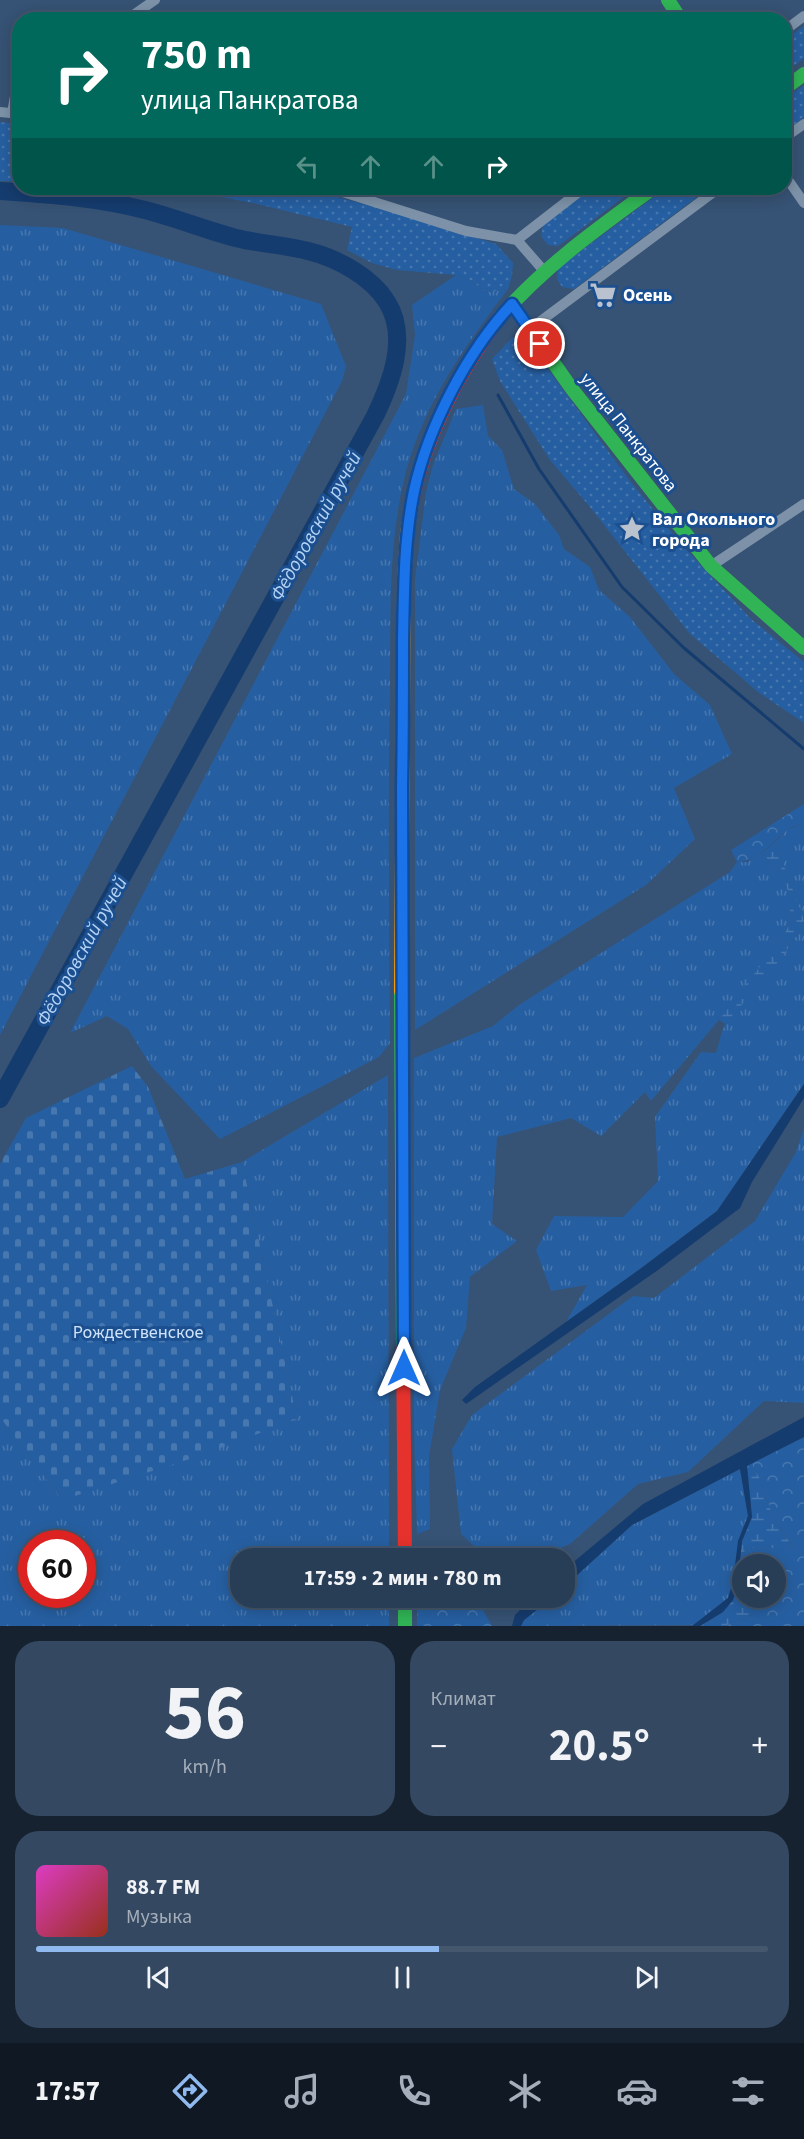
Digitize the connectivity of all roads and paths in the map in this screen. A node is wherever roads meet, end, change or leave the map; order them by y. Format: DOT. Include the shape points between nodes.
graph roads {
  1 [pos="155,0"];
  2 [pos="138,12"];
  3 [pos="792,186"];
  4 [pos="352,195"];
  5 [pos="575,195"];
  6 [pos="644,195"];
  7 [pos="710,195"];
  8 [pos="804,203"];
  9 [pos="518,240"];
  10 [pos="544,271"];
  11 [pos="512,304"];
  12 [pos="530,329"];
  13 [pos="804,504"];
  14 [pos="711,566"];
  15 [pos="804,648"];
  16 [pos="405,1548"];
  17 [pos="405,1608"];
  18 [pos="405,1626"];
  1 -- 2 [label="street"];
  3 -- 8 [label="street"];
  4 -- 9 [label="street" via="466,231"];
  5 -- 9 [label="street"];
  6 -- 10 [label="main road"];
  7 -- 12 [label="street"];
  9 -- 10 [label="street"];
  10 -- 11 [label="main road"];
  11 -- 12 [label="main road, улица Панкратова"];
  11 -- 16 [label="main road" via="458,379 432,435 414,490 406,547 401,1018"];
  12 -- 14 [label="main road, улица Панкратова" via="572,389"];
  13 -- 14 [label="street"];
  14 -- 15 [label="main road, улица Панкратова"];
  17 -- 18 [label="main road"];
}
